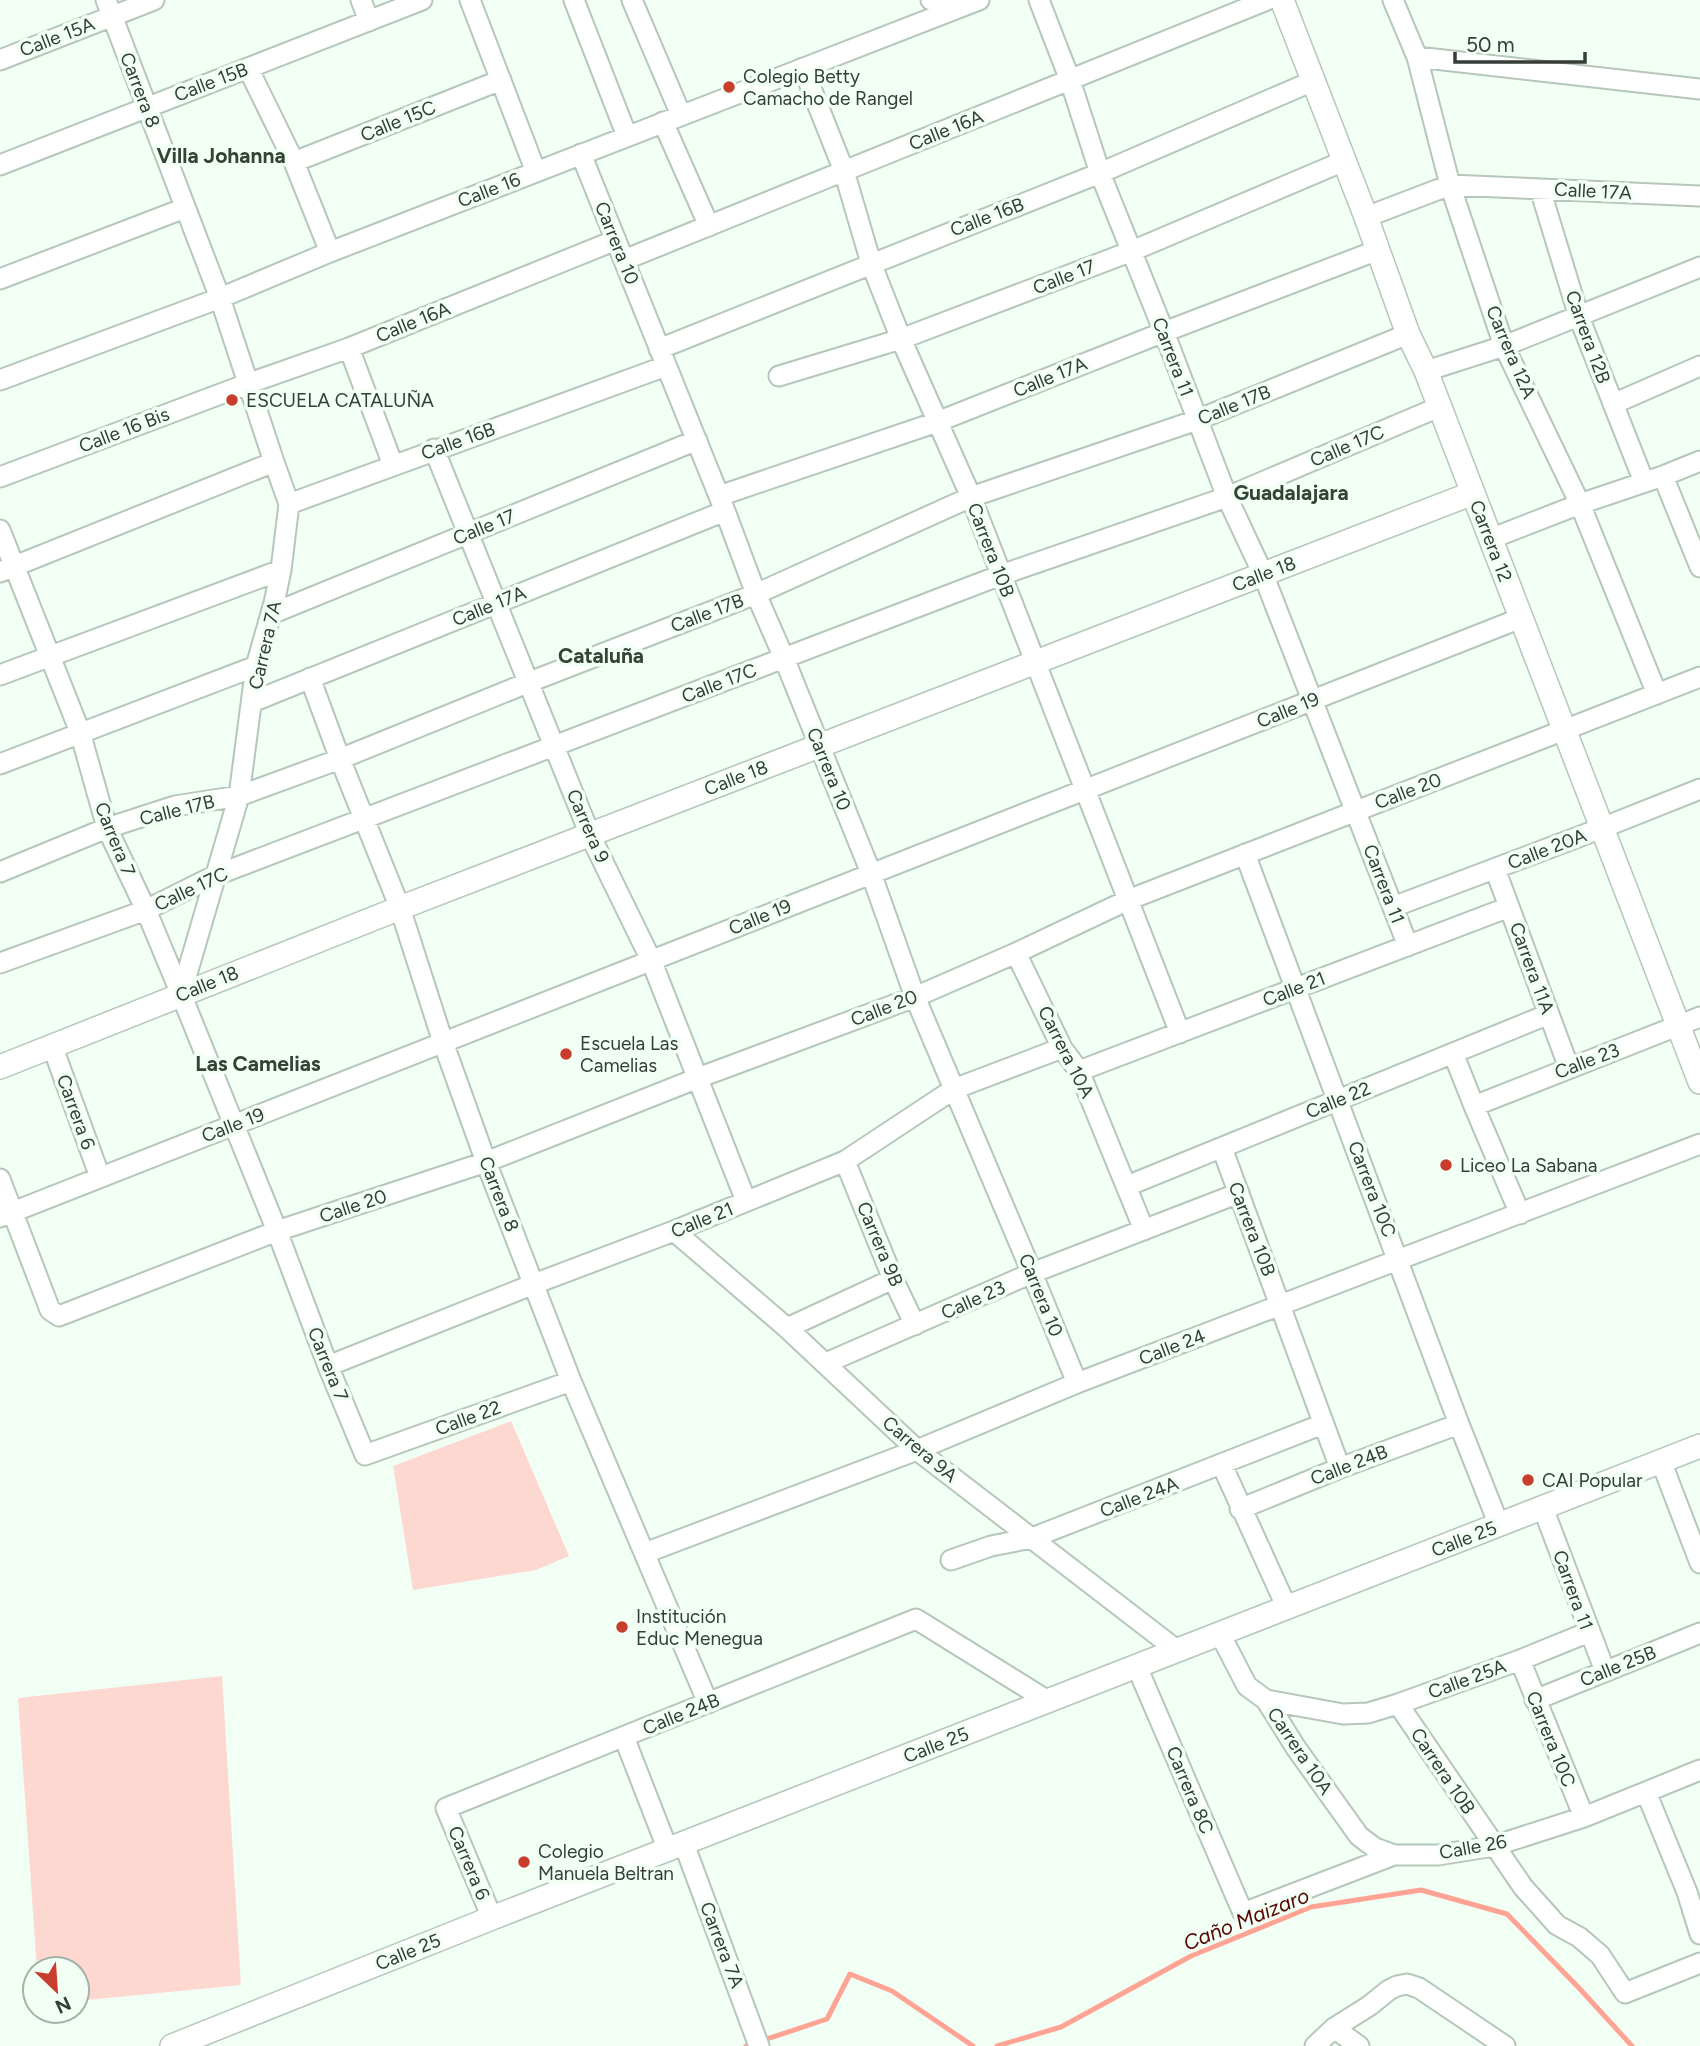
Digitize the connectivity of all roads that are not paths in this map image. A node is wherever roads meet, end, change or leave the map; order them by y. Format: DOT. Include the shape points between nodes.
graph roads {
  1 [pos="154,0"];
  2 [pos="361,0"];
  3 [pos="422,0"];
  4 [pos="470,0"];
  5 [pos="574,0"];
  6 [pos="632,0"];
  7 [pos="931,0"];
  8 [pos="1039,0"];
  9 [pos="1267,0"];
  10 [pos="1282,0"];
  11 [pos="1393,0"];
  12 [pos="971,3"];
  13 [pos="109,8"];
  14 [pos="369,21"];
  15 [pos="1417,57"];
  16 [pos="0,60"];
  17 [pos="248,68"];
  18 [pos="803,68"];
  19 [pos="501,80"];
  20 [pos="1070,80"];
  21 [pos="1313,81"];
  22 [pos="1700,89"];
  23 [pos="147,107"];
  24 [pos="672,119"];
  25 [pos="627,136"];
  26 [pos="581,154"];
  27 [pos="1344,161"];
  28 [pos="294,162"];
  29 [pos="0,165"];
  30 [pos="536,172"];
  31 [pos="844,172"];
  32 [pos="1100,173"];
  33 [pos="1450,185"];
  34 [pos="1540,189"];
  35 [pos="1700,197"];
  36 [pos="185,208"];
  37 [pos="1366,217"];
  38 [pos="709,226"];
  39 [pos="616,240"];
  40 [pos="1378,250"];
  41 [pos="1132,251"];
  42 [pos="330,252"];
  43 [pos="624,260"];
  44 [pos="871,263"];
  45 [pos="1700,267"];
  46 [pos="0,279"];
  47 [pos="219,298"];
  48 [pos="1579,317"];
  49 [pos="1164,332"];
  50 [pos="1408,334"];
  51 [pos="901,339"];
  52 [pos="1504,346"];
  53 [pos="349,348"];
  54 [pos="662,357"];
  55 [pos="1700,366"];
  56 [pos="1426,371"];
  57 [pos="779,376"];
  58 [pos="0,380"];
  59 [pos="247,384"];
  60 [pos="1613,404"];
  61 [pos="1439,407"];
  62 [pos="1197,420"];
  63 [pos="937,422"];
  64 [pos="697,440"];
  65 [pos="434,449"];
  66 [pos="1700,461"];
  67 [pos="274,463"];
  68 [pos="393,464"];
  69 [pos="0,477"];
  70 [pos="1654,479"];
  71 [pos="1473,493"];
  72 [pos="971,497"];
  73 [pos="1227,497"];
  74 [pos="722,503"];
  75 [pos="289,504"];
  76 [pos="1580,504"];
  77 [pos="0,530"];
  78 [pos="468,534"];
  79 [pos="1490,539"];
  80 [pos="1700,567"];
  81 [pos="7,569"];
  82 [pos="281,570"];
  83 [pos="1263,574"];
  84 [pos="1001,575"];
  85 [pos="756,594"];
  86 [pos="496,603"];
  87 [pos="271,614"];
  88 [pos="1521,618"];
  89 [pos="50,656"];
  90 [pos="785,658"];
  91 [pos="1035,662"];
  92 [pos="256,667"];
  93 [pos="0,675"];
  94 [pos="1700,677"];
  95 [pos="310,678"];
  96 [pos="527,683"];
  97 [pos="1657,694"];
  98 [pos="1312,700"];
  99 [pos="252,702"];
  100 [pos="1564,730"];
  101 [pos="80,732"];
  102 [pos="820,746"];
  103 [pos="554,747"];
  104 [pos="340,759"];
  105 [pos="0,764"];
  106 [pos="1700,789"];
  107 [pos="1085,790"];
  108 [pos="239,796"];
  109 [pos="1356,811"];
  110 [pos="365,819"];
  111 [pos="107,828"];
  112 [pos="1602,828"];
  113 [pos="590,835"];
  114 [pos="1245,854"];
  115 [pos="1495,869"];
  116 [pos="0,872"];
  117 [pos="871,873"];
  118 [pos="214,876"];
  119 [pos="1128,900"];
  120 [pos="1393,907"];
  121 [pos="1509,907"];
  122 [pos="400,908"];
  123 [pos="146,910"];
  124 [pos="1408,946"];
  125 [pos="1016,953"];
  126 [pos="651,960"];
  127 [pos="0,963"];
  128 [pos="1296,988"];
  129 [pos="181,994"];
  130 [pos="915,997"];
  131 [pos="1549,1014"];
  132 [pos="1700,1017"];
  133 [pos="1678,1026"];
  134 [pos="1180,1033"];
  135 [pos="443,1042"];
  136 [pos="53,1048"];
  137 [pos="1062,1048"];
  138 [pos="1453,1053"];
  139 [pos="0,1068"];
  140 [pos="1569,1068"];
  141 [pos="1079,1071"];
  142 [pos="698,1078"];
  143 [pos="1700,1082"];
  144 [pos="954,1089"];
  145 [pos="1339,1100"];
  146 [pos="1474,1106"];
  147 [pos="234,1125"];
  148 [pos="1700,1144"];
  149 [pos="1222,1148"];
  150 [pos="845,1161"];
  151 [pos="486,1162"];
  152 [pos="100,1177"];
  153 [pos="0,1179"];
  154 [pos="1127,1186"];
  155 [pos="1238,1193"];
  156 [pos="746,1201"];
  157 [pos="6,1214"];
  158 [pos="1520,1214"];
  159 [pos="1144,1230"];
  160 [pos="277,1231"];
  161 [pos="674,1231"];
  162 [pos="1399,1260"];
  163 [pos="1032,1273"];
  164 [pos="894,1279"];
  165 [pos="534,1284"];
  166 [pos="1281,1305"];
  167 [pos="915,1325"];
  168 [pos="788,1328"];
  169 [pos="826,1363"];
  170 [pos="328,1366"];
  171 [pos="571,1381"];
  172 [pos="1077,1383"];
  173 [pos="1323,1424"];
  174 [pos="1459,1424"];
  175 [pos="1700,1446"];
  176 [pos="917,1450"];
  177 [pos="365,1455"];
  178 [pos="1661,1461"];
  179 [pos="1222,1465"];
  180 [pos="1340,1468"];
  181 [pos="1240,1508"];
  182 [pos="1543,1508"];
  183 [pos="1499,1525"];
  184 [pos="1032,1538"];
  185 [pos="645,1553"];
  186 [pos="951,1560"];
  187 [pos="1700,1563"];
  188 [pos="1287,1608"];
  189 [pos="1589,1632"];
  190 [pos="1700,1633"];
  191 [pos="1220,1634"];
  192 [pos="1178,1651"];
  193 [pos="1520,1660"];
  194 [pos="1136,1667"];
  195 [pos="1605,1671"];
  196 [pos="1266,1700"];
  197 [pos="1535,1700"];
  198 [pos="1048,1701"];
  199 [pos="708,1703"];
  200 [pos="1398,1704"];
  201 [pos="624,1737"];
  202 [pos="1700,1770"];
  203 [pos="1646,1792"];
  204 [pos="446,1808"];
  205 [pos="1584,1817"];
  206 [pos="1494,1846"];
  207 [pos="676,1847"];
  208 [pos="1394,1855"];
  209 [pos="1693,1889"];
  210 [pos="1243,1913"];
  211 [pos="492,1918"];
  212 [pos="1700,1934"];
  213 [pos="1700,1963"];
  214 [pos="1334,2028"];
  215 [pos="172,2046"];
  216 [pos="759,2046"];
  217 [pos="1315,2046"];
  218 [pos="1359,2046"];
  219 [pos="1505,2046"];
  1 -- 13 [label="street, Calle 15A"];
  2 -- 14 [label="street"];
  3 -- 14 [label="street, Calle 15B"];
  4 -- 19 [label="street"];
  5 -- 25 [label="street"];
  6 -- 24 [label="street"];
  7 -- 12 [label="street"];
  8 -- 20 [label="street, Carrera 11"];
  9 -- 20 [label="street, Calle 16A"];
  10 -- 21 [label="street, Carrera 12"];
  11 -- 15 [label="street, Carrera 12A"];
  12 -- 18 [label="street, Calle 16"];
  13 -- 16 [label="street, Calle 15A"];
  13 -- 23 [label="street, Carrera 8"];
  14 -- 17 [label="street, Calle 15B"];
  15 -- 22 [label="street"];
  15 -- 33 [label="street, Carrera 12A"];
  17 -- 23 [label="street, Calle 15B"];
  17 -- 28 [label="street"];
  18 -- 24 [label="street, Calle 16"];
  18 -- 31 [label="street, Carrera 10B"];
  19 -- 28 [label="street, Calle 15C"];
  19 -- 30 [label="street"];
  20 -- 31 [label="street, Calle 16A"];
  20 -- 32 [label="street, Carrera 11"];
  21 -- 27 [label="street, Carrera 12"];
  21 -- 32 [label="street, Calle 16B"];
  23 -- 29 [label="street, Calle 15B"];
  23 -- 36 [label="street, Carrera 8"];
  24 -- 25 [label="street, Calle 16"];
  24 -- 38 [label="street"];
  25 -- 26 [label="street, Calle 16"];
  26 -- 30 [label="street, Calle 16"];
  26 -- 39 [label="street, Carrera 10"];
  27 -- 37 [label="street, Carrera 12"];
  27 -- 41 [label="street, Calle 17"];
  28 -- 42 [label="street"];
  30 -- 42 [label="street, Calle 16"];
  31 -- 38 [label="street, Calle 16A"];
  31 -- 44 [label="street, Carrera 10B"];
  32 -- 41 [label="street, Carrera 11"];
  32 -- 44 [label="street, Calle 16B"];
  33 -- 34 [label="street, Calle 17A"];
  33 -- 37 [label="street, Calle 17A"];
  33 -- 52 [label="street, Carrera 12A"];
  34 -- 35 [label="street, Calle 17A"];
  34 -- 48 [label="street, Carrera 12B"];
  36 -- 46 [label="street"];
  36 -- 47 [label="street, Carrera 8"];
  37 -- 40 [label="street, Carrera 12"];
  38 -- 43 [label="street, Calle 16A"];
  39 -- 43 [label="street, Carrera 10"];
  39 -- 53 [label="street, Calle 16A"];
  40 -- 49 [label="street, Calle 17A"];
  40 -- 50 [label="street, Carrera 12"];
  41 -- 49 [label="street, Carrera 11"];
  41 -- 51 [label="street, Calle 17"];
  42 -- 47 [label="street, Calle 16"];
  43 -- 54 [label="street, Carrera 10"];
  44 -- 51 [label="street, Carrera 10B"];
  44 -- 54 [label="street, Calle 16B"];
  45 -- 48 [label="street"];
  47 -- 58 [label="street, Calle 16"];
  47 -- 59 [label="street, Carrera 7A"];
  48 -- 52 [label="street"];
  48 -- 60 [label="street, Carrera 12B"];
  49 -- 62 [label="street, Carrera 11"];
  49 -- 63 [label="street, Calle 17A"];
  50 -- 56 [label="street, Carrera 12"];
  50 -- 62 [label="street, Calle 17B"];
  51 -- 57 [label="street, Calle 17"];
  51 -- 63 [label="street, Carrera 10B"];
  52 -- 56 [label="street"];
  52 -- 76 [label="street, Carrera 12A"];
  53 -- 59 [label="street, Calle 16A"];
  53 -- 68 [label="street"];
  54 -- 64 [label="street, Carrera 10"];
  54 -- 65 [label="street, Calle 16B"];
  55 -- 60 [label="street"];
  56 -- 61 [label="street, Carrera 12"];
  59 -- 67 [label="street, Carrera 7A"];
  59 -- 69 [label="street, Calle 16 Bis"];
  60 -- 70 [label="street, Carrera 12B"];
  61 -- 71 [label="street, Carrera 12"];
  61 -- 73 [label="street, Calle 17C"];
  62 -- 72 [label="street, Calle 17B"];
  62 -- 73 [label="street, Carrera 11"];
  63 -- 72 [label="street, Carrera 10B"];
  63 -- 74 [label="street, Calle 17A"];
  64 -- 74 [label="street, Carrera 10"];
  64 -- 78 [label="street, Calle 17"];
  65 -- 68 [label="street, Calle 16B"];
  65 -- 78 [label="street, Carrera 9"];
  66 -- 70 [label="street"];
  67 -- 75 [label="street, Carrera 7A"];
  67 -- 81 [label="street"];
  68 -- 75 [label="street, Calle 16B"];
  70 -- 76 [label="street"];
  70 -- 80 [label="street, Carrera 12B"];
  71 -- 79 [label="street, Carrera 12"];
  71 -- 83 [label="street, Calle 18"];
  72 -- 84 [label="street, Carrera 10B"];
  72 -- 85 [label="street, Calle 17B"];
  73 -- 83 [label="street, Carrera 11"];
  73 -- 84 [label="street, Calle 17C"];
  74 -- 85 [label="street, Carrera 10"];
  74 -- 86 [label="street, Calle 17A"];
  75 -- 82 [label="street, Carrera 7A"];
  76 -- 79 [label="street"];
  76 -- 97 [label="street, Carrera 12A"];
  77 -- 81 [label="street, Carrera 7"];
  78 -- 86 [label="street, Carrera 9"];
  78 -- 87 [label="street, Calle 17"];
  79 -- 88 [label="street, Carrera 12"];
  81 -- 89 [label="street, Carrera 7"];
  82 -- 87 [label="street, Carrera 7A"];
  82 -- 89 [label="street"];
  83 -- 91 [label="street, Calle 18"];
  83 -- 98 [label="street, Carrera 11"];
  84 -- 90 [label="street, Calle 17C"];
  84 -- 91 [label="street, Carrera 10B"];
  85 -- 90 [label="street, Carrera 10"];
  85 -- 96 [label="street, Calle 17B"];
  86 -- 95 [label="street, Calle 17A"];
  86 -- 96 [label="street, Carrera 9"];
  87 -- 92 [label="street, Carrera 7A"];
  88 -- 98 [label="street, Calle 19"];
  88 -- 100 [label="street, Carrera 12"];
  89 -- 93 [label="street"];
  89 -- 101 [label="street, Carrera 7"];
  90 -- 102 [label="street, Carrera 10"];
  90 -- 103 [label="street, Calle 17C"];
  91 -- 102 [label="street, Calle 18"];
  91 -- 107 [label="street, Carrera 10B"];
  92 -- 99 [label="street, Carrera 7A"];
  92 -- 101 [label="street"];
  94 -- 97 [label="street, Calle 20"];
  95 -- 99 [label="street, Calle 17A"];
  95 -- 104 [label="street, Carrera 8"];
  96 -- 103 [label="street, Carrera 9"];
  96 -- 104 [label="street, Calle 17B"];
  97 -- 100 [label="street, Calle 20"];
  98 -- 107 [label="street, Calle 19"];
  98 -- 109 [label="street, Carrera 11"];
  99 -- 108 [label="street, Carrera 7A"];
  100 -- 109 [label="street, Calle 20"];
  100 -- 112 [label="street, Carrera 12"];
  101 -- 105 [label="street"];
  101 -- 111 [label="street, Carrera 7"];
  102 -- 113 [label="street, Calle 18"];
  102 -- 117 [label="street, Carrera 10"];
  103 -- 110 [label="street, Calle 17C"];
  103 -- 113 [label="street, Carrera 9"];
  104 -- 108 [label="street, Calle 17B"];
  104 -- 110 [label="street, Carrera 8"];
  106 -- 112 [label="street, Calle 20A"];
  107 -- 117 [label="street, Calle 19"];
  107 -- 119 [label="street, Carrera 10B"];
  108 -- 111 [label="street, Calle 17B" via="175,806"];
  108 -- 118 [label="street, Carrera 7A"];
  109 -- 114 [label="street, Calle 20"];
  109 -- 120 [label="street, Carrera 11"];
  110 -- 118 [label="street, Calle 17C"];
  110 -- 122 [label="street, Carrera 8"];
  111 -- 116 [label="street, Calle 17B"];
  111 -- 123 [label="street, Carrera 7"];
  112 -- 115 [label="street, Calle 20A"];
  112 -- 133 [label="street, Carrera 12"];
  113 -- 122 [label="street, Calle 18"];
  113 -- 126 [label="street, Carrera 9"];
  114 -- 119 [label="street, Calle 20"];
  114 -- 128 [label="street, Carrera 10C"];
  115 -- 120 [label="street, Calle 20A"];
  115 -- 121 [label="street, Carrera 11A"];
  117 -- 126 [label="street, Calle 19"];
  117 -- 130 [label="street, Carrera 10"];
  118 -- 123 [label="street, Calle 17C"];
  118 -- 129 [label="street, Carrera 7A"];
  119 -- 125 [label="street, Calle 20"];
  119 -- 134 [label="street, Carrera 10B"];
  120 -- 124 [label="street, Carrera 11"];
  121 -- 124 [label="street, Calle 21"];
  121 -- 131 [label="street, Carrera 11A"];
  122 -- 129 [label="street, Calle 18"];
  122 -- 135 [label="street, Carrera 8"];
  123 -- 127 [label="street, Calle 17C"];
  123 -- 129 [label="street, Carrera 7"];
  124 -- 128 [label="street, Calle 21"];
  125 -- 130 [label="street, Calle 20"];
  125 -- 137 [label="street, Carrera 10A"];
  126 -- 135 [label="street, Calle 19"];
  126 -- 142 [label="street, Carrera 9"];
  128 -- 134 [label="street, Calle 21"];
  128 -- 145 [label="street, Carrera 10C"];
  129 -- 136 [label="street, Calle 18"];
  129 -- 147 [label="street, Carrera 7"];
  130 -- 142 [label="street, Calle 20"];
  130 -- 144 [label="street, Carrera 10"];
  131 -- 138 [label="street, Calle 22"];
  131 -- 140 [label="street, Carrera 11A"];
  132 -- 133 [label="street, Calle 23"];
  133 -- 140 [label="street, Calle 23"];
  133 -- 143 [label="street, Carrera 12"];
  134 -- 141 [label="street, Calle 21"];
  135 -- 147 [label="street, Calle 19"];
  135 -- 151 [label="street, Carrera 8"];
  136 -- 139 [label="street, Calle 18"];
  136 -- 152 [label="street, Carrera 6"];
  137 -- 141 [label="street, Carrera 10A"];
  137 -- 144 [label="street, Calle 21"];
  138 -- 145 [label="street, Calle 22"];
  138 -- 146 [label="street"];
  140 -- 146 [label="street, Calle 23"];
  141 -- 154 [label="street, Carrera 10A"];
  142 -- 151 [label="street, Calle 20"];
  142 -- 156 [label="street, Carrera 9"];
  144 -- 150 [label="street, Calle 21"];
  144 -- 163 [label="street, Carrera 10"];
  145 -- 149 [label="street, Calle 22"];
  145 -- 162 [label="street, Carrera 10C"];
  146 -- 158 [label="street"];
  147 -- 152 [label="street, Calle 19"];
  147 -- 160 [label="street, Carrera 7"];
  148 -- 158 [label="street, Calle 24"];
  149 -- 154 [label="street, Calle 22"];
  149 -- 155 [label="street, Carrera 10B"];
  150 -- 156 [label="street, Calle 21"];
  150 -- 164 [label="street, Carrera 9B"];
  151 -- 160 [label="street, Calle 20"];
  151 -- 165 [label="street, Carrera 8"];
  152 -- 157 [label="street, Calle 19"];
  153 -- 157 [label="street"];
  154 -- 159 [label="street, Carrera 10A"];
  155 -- 159 [label="street, Calle 23"];
  155 -- 166 [label="street, Carrera 10B"];
  156 -- 161 [label="street, Calle 21"];
  157 -- 160 [label="street, Calle 20" via="50,1310 59,1316"];
  158 -- 162 [label="street, Calle 24"];
  159 -- 163 [label="street, Calle 23"];
  160 -- 170 [label="street, Carrera 7"];
  161 -- 165 [label="street, Calle 21"];
  161 -- 168 [label="street, Carrera 9A"];
  162 -- 166 [label="street, Calle 24"];
  162 -- 174 [label="street, Carrera 10C"];
  163 -- 167 [label="street, Calle 23"];
  163 -- 172 [label="street, Carrera 10"];
  164 -- 167 [label="street, Carrera 9B"];
  164 -- 168 [label="street"];
  165 -- 170 [label="street, Calle 21"];
  165 -- 171 [label="street, Carrera 8"];
  166 -- 172 [label="street, Calle 24"];
  166 -- 173 [label="street, Carrera 10B"];
  167 -- 169 [label="street, Calle 23"];
  168 -- 169 [label="street, Carrera 9A"];
  169 -- 176 [label="street, Carrera 9A"];
  170 -- 177 [label="street, Carrera 7"];
  171 -- 177 [label="street, Calle 22"];
  171 -- 185 [label="street, Carrera 8"];
  172 -- 176 [label="street, Calle 24"];
  173 -- 179 [label="street, Calle 24A"];
  173 -- 180 [label="street, Carrera 10B"];
  174 -- 180 [label="street, Calle 24B"];
  174 -- 183 [label="street, Carrera 10C"];
  175 -- 178 [label="street, Calle 25"];
  176 -- 184 [label="street, Carrera 9A"];
  176 -- 185 [label="street, Calle 24"];
  178 -- 182 [label="street, Calle 25"];
  178 -- 187 [label="street"];
  179 -- 181 [label="street"];
  179 -- 184 [label="street, Calle 24A"];
  180 -- 181 [label="street, Calle 24B"];
  181 -- 188 [label="street"];
  182 -- 183 [label="street, Calle 25"];
  182 -- 189 [label="street, Carrera 11"];
  183 -- 188 [label="street, Calle 25"];
  184 -- 186 [label="street, Calle 24A"];
  184 -- 192 [label="street, Carrera 9A"];
  185 -- 199 [label="street, Carrera 8"];
  188 -- 191 [label="street, Calle 25"];
  189 -- 193 [label="street, Calle 25A"];
  189 -- 195 [label="street, Carrera 11"];
  190 -- 195 [label="street, Calle 25B"];
  191 -- 192 [label="street, Calle 25"];
  191 -- 196 [label="street, Carrera 10A" via="1247,1686"];
  192 -- 194 [label="street, Calle 25"];
  193 -- 197 [label="street, Carrera 10C"];
  193 -- 200 [label="street, Calle 25A"];
  194 -- 198 [label="street, Calle 25"];
  194 -- 210 [label="street, Carrera 8C"];
  195 -- 197 [label="street, Calle 25B"];
  196 -- 200 [label="street, Calle 25A" via="1343,1714"];
  196 -- 208 [label="street, Carrera 10A" via="1359,1836 1375,1849"];
  197 -- 205 [label="street, Carrera 10C"];
  198 -- 199 [label="street, Calle 24B" via="916,1619"];
  198 -- 207 [label="street, Calle 25"];
  199 -- 201 [label="street, Calle 24B"];
  200 -- 206 [label="street, Carrera 10B"];
  201 -- 204 [label="street, Calle 24B"];
  201 -- 207 [label="street, Carrera 7A"];
  202 -- 203 [label="street, Calle 26"];
  203 -- 205 [label="street, Calle 26"];
  203 -- 209 [label="street"];
  204 -- 211 [label="street, Carrera 6"];
  205 -- 206 [label="street, Calle 26"];
  206 -- 208 [label="street, Calle 26" via="1438,1855"];
  206 -- 213 [label="street, Carrera 10B" via="1557,1925 1600,1955 1625,1993"];
  207 -- 211 [label="street, Calle 25"];
  207 -- 216 [label="street, Carrera 7A" via="738,1985"];
  208 -- 210 [label="street, Calle 26"];
  209 -- 212 [label="street"];
  211 -- 215 [label="street, Calle 25"];
  214 -- 217 [label="street"];
  214 -- 218 [label="street"];
  214 -- 219 [label="street" via="1407,1984"];
}
